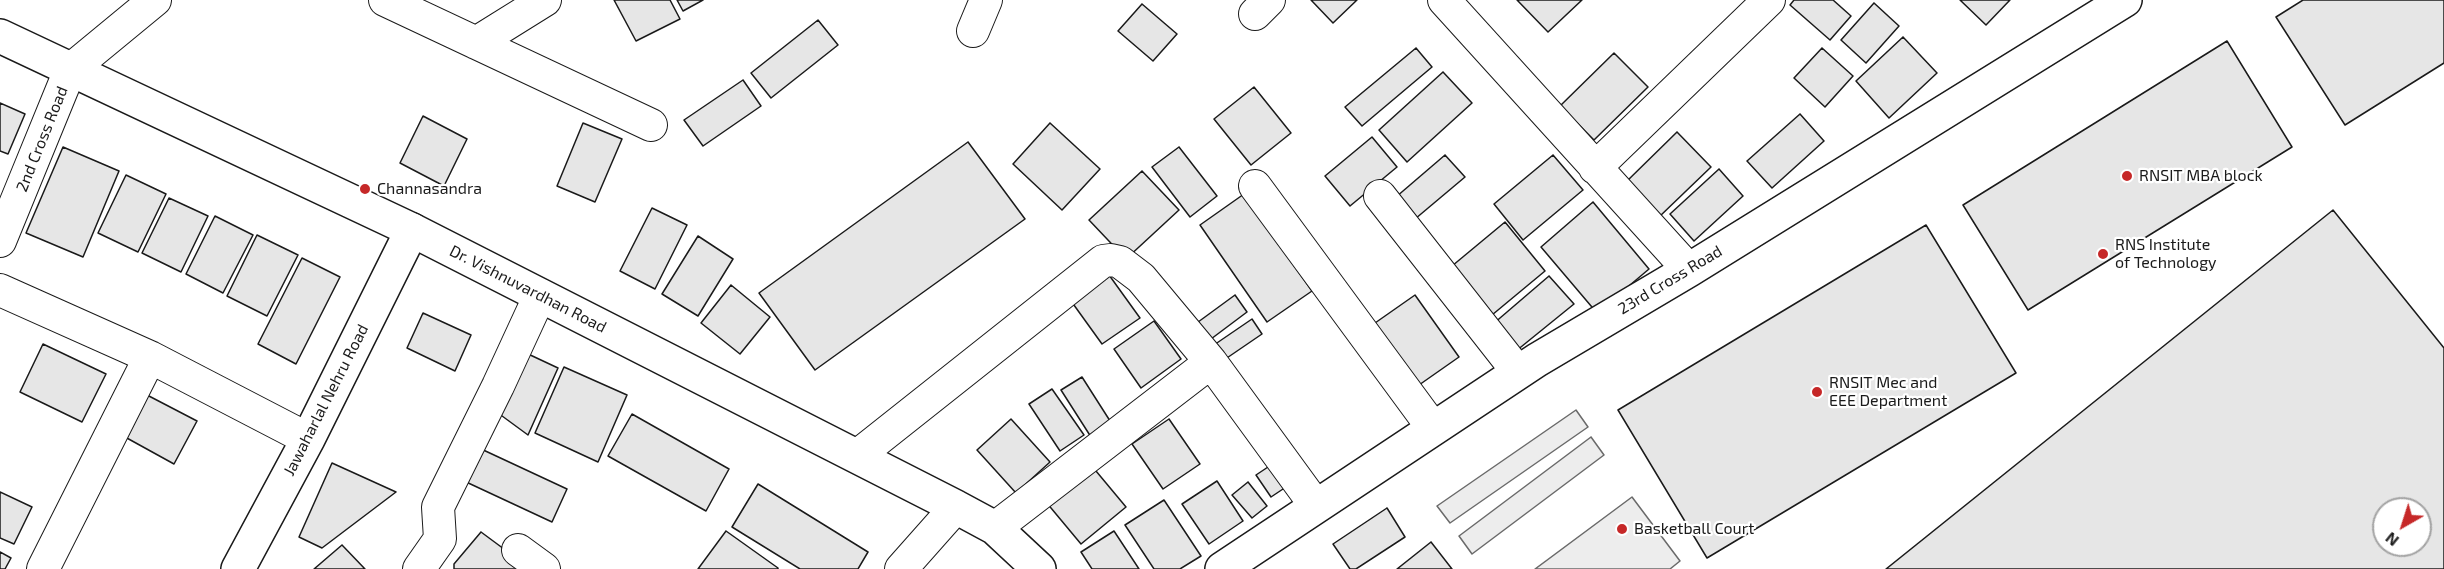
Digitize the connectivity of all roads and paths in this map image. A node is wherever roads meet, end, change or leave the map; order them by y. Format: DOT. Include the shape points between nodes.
graph roads {
  1 [pos="155,0"];
  2 [pos="385,0"];
  3 [pos="545,0"];
  4 [pos="986,0"];
  5 [pos="1444,0"];
  6 [pos="1769,0"];
  7 [pos="2114,2"];
  8 [pos="973,31"];
  9 [pos="0,36"];
  10 [pos="476,43"];
  11 [pos="70,70"];
  12 [pos="651,125"];
  13 [pos="1596,168"];
  14 [pos="1255,186"];
  15 [pos="1380,196"];
  16 [pos="412,230"];
  17 [pos="0,241"];
  18 [pos="1689,270"];
  19 [pos="0,290"];
  20 [pos="540,295"];
  21 [pos="150,357"];
  22 [pos="1210,362"];
  23 [pos="1518,372"];
  24 [pos="1433,428"];
  25 [pos="308,439"];
  26 [pos="857,456"];
  27 [pos="1316,506"];
  28 [pos="956,507"];
  29 [pos="995,528"];
  30 [pos="518,550"];
  31 [pos="43,569"];
  32 [pos="238,569"];
  33 [pos="419,569"];
  34 [pos="544,569"];
  35 [pos="901,569"];
  36 [pos="1039,569"];
  37 [pos="1221,569"];
  1 -- 11 [label="street"];
  2 -- 10 [label="street"];
  3 -- 10 [label="street"];
  4 -- 8 [label="street"];
  5 -- 13 [label="street"];
  6 -- 13 [label="street"];
  7 -- 18 [label="street, 23rd Cross Road"];
  9 -- 11 [label="street, Dr. Vishnuvardhan Road"];
  10 -- 12 [label="street"];
  11 -- 16 [label="street, Dr. Vishnuvardhan Road"];
  11 -- 17 [label="street, 2nd Cross Road"];
  13 -- 18 [label="street"];
  14 -- 24 [label="street"];
  15 -- 23 [label="street"];
  16 -- 20 [label="street, Dr. Vishnuvardhan Road"];
  16 -- 25 [label="street, Jawaharlal Nehru Road"];
  18 -- 23 [label="street, 23rd Cross Road"];
  19 -- 21 [label="street"];
  20 -- 26 [label="street, Dr. Vishnuvardhan Road"];
  20 -- 33 [label="street" via="438,507 440,539"];
  21 -- 25 [label="street"];
  21 -- 31 [label="street"];
  22 -- 26 [label="street" via="1141,278 1120,262 1103,261"];
  22 -- 27 [label="street"];
  22 -- 29 [label="street"];
  23 -- 24 [label="street, 23rd Cross Road"];
  24 -- 27 [label="street, 23rd Cross Road"];
  25 -- 32 [label="street, Jawaharlal Nehru Road"];
  26 -- 28 [label="street, Dr. Vishnuvardhan Road"];
  27 -- 37 [label="street, 23rd Cross Road"];
  28 -- 29 [label="street, Dr. Vishnuvardhan Road"];
  28 -- 35 [label="street"];
  29 -- 36 [label="street, Dr. Vishnuvardhan Road"];
  30 -- 34 [label="street"];
}
